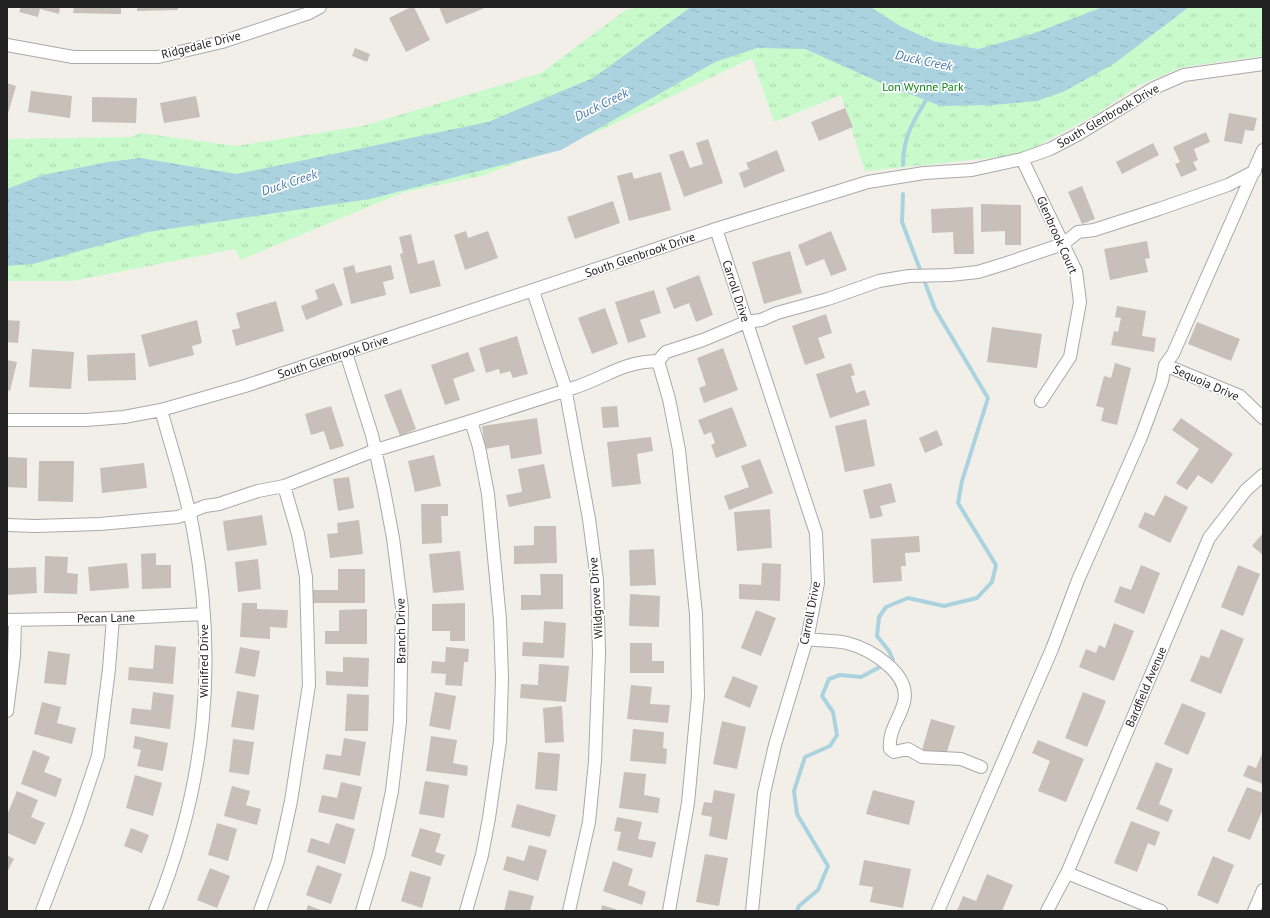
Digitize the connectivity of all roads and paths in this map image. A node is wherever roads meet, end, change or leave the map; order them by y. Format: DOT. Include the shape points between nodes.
graph roads {
  1 [pos="312,9"];
  2 [pos="1263,36"];
  3 [pos="7,44"];
  4 [pos="1263,49"];
  5 [pos="1263,64"];
  6 [pos="1263,150"];
  7 [pos="1022,159"];
  8 [pos="1254,171"];
  9 [pos="716,229"];
  10 [pos="1063,244"];
  11 [pos="533,290"];
  12 [pos="746,322"];
  13 [pos="346,353"];
  14 [pos="658,361"];
  15 [pos="1165,365"];
  16 [pos="565,390"];
  17 [pos="1041,401"];
  18 [pos="161,410"];
  19 [pos="1263,418"];
  20 [pos="7,420"];
  21 [pos="470,421"];
  22 [pos="376,450"];
  23 [pos="1263,475"];
  24 [pos="284,486"];
  25 [pos="188,513"];
  26 [pos="7,525"];
  27 [pos="204,614"];
  28 [pos="113,618"];
  29 [pos="11,620"];
  30 [pos="807,640"];
  31 [pos="7,711"];
  32 [pos="981,767"];
  33 [pos="1067,873"];
  34 [pos="1263,890"];
  35 [pos="42,911"];
  36 [pos="156,911"];
  37 [pos="260,911"];
  38 [pos="362,911"];
  39 [pos="466,911"];
  40 [pos="569,911"];
  41 [pos="669,911"];
  42 [pos="752,911"];
  43 [pos="938,911"];
  44 [pos="1047,911"];
  45 [pos="1161,911"];
  46 [pos="1254,911"];
  1 -- 3 [label="street, Ridgedale Drive" via="222,42 158,57 73,57"];
  2 -- 4 [label="path"];
  5 -- 7 [label="street, South Glenbrook Drive" via="1184,75 1154,88 1050,149"];
  6 -- 8 [label="street"];
  7 -- 9 [label="street, South Glenbrook Drive" via="972,170 924,173 868,182"];
  7 -- 10 [label="street, Glenbrook Court"];
  8 -- 10 [label="street" via="1228,184 1159,209 1094,230 1078,232"];
  8 -- 15 [label="street" via="1173,354"];
  9 -- 11 [label="street, South Glenbrook Drive"];
  9 -- 12 [label="street, Carroll Drive"];
  10 -- 12 [label="street" via="978,272 879,281 761,320"];
  10 -- 17 [label="street, Glenbrook Court" via="1076,271 1080,302 1070,357"];
  11 -- 13 [label="street, South Glenbrook Drive"];
  11 -- 16 [label="street, Wildgrove Drive"];
  12 -- 14 [label="street" via="666,352"];
  12 -- 30 [label="street, Carroll Drive" via="816,533 818,583"];
  13 -- 18 [label="street, South Glenbrook Drive"];
  13 -- 22 [label="street, Branch Drive"];
  14 -- 16 [label="street" via="617,368"];
  14 -- 41 [label="street" via="670,399 679,450 696,614 698,696 688,802"];
  15 -- 19 [label="street, Sequoia Drive" via="1240,396"];
  15 -- 43 [label="street" via="1162,381 1141,437"];
  16 -- 21 [label="street"];
  16 -- 40 [label="street, Wildgrove Drive" via="597,580 599,653 595,761 589,822"];
  18 -- 20 [label="street, South Glenbrook Drive" via="124,417 86,420"];
  18 -- 25 [label="street, Winifred Drive"];
  21 -- 22 [label="street"];
  21 -- 39 [label="street" via="480,447 488,494 500,620 502,678 500,741 489,818 482,855"];
  22 -- 24 [label="street"];
  22 -- 38 [label="street, Branch Drive" via="393,538 402,608 400,722 392,791 379,854"];
  23 -- 33 [label="street, Bardfield Avenue" via="1246,490 1209,538"];
  24 -- 25 [label="street" via="258,491"];
  24 -- 37 [label="street" via="298,534 306,577 309,685 290,808 278,861"];
  25 -- 26 [label="street" via="178,517 128,523"];
  25 -- 27 [label="street, Winifred Drive" via="199,569"];
  27 -- 28 [label="street, Pecan Lane"];
  27 -- 36 [label="street, Winifred Drive" via="207,661 198,762 179,847"];
  28 -- 29 [label="street, Pecan Lane"];
  28 -- 35 [label="street" via="110,669 98,756"];
  29 -- 31 [label="street" via="14,656"];
  30 -- 32 [label="street" via="845,643 867,650 892,670 905,692 904,703 892,730 890,749 894,752 908,749 922,757 961,759"];
  30 -- 42 [label="street, Carroll Drive" via="775,745 764,793"];
  33 -- 44 [label="street, Bardfield Avenue"];
  33 -- 45 [label="street"];
  34 -- 46 [label="street"];
}
